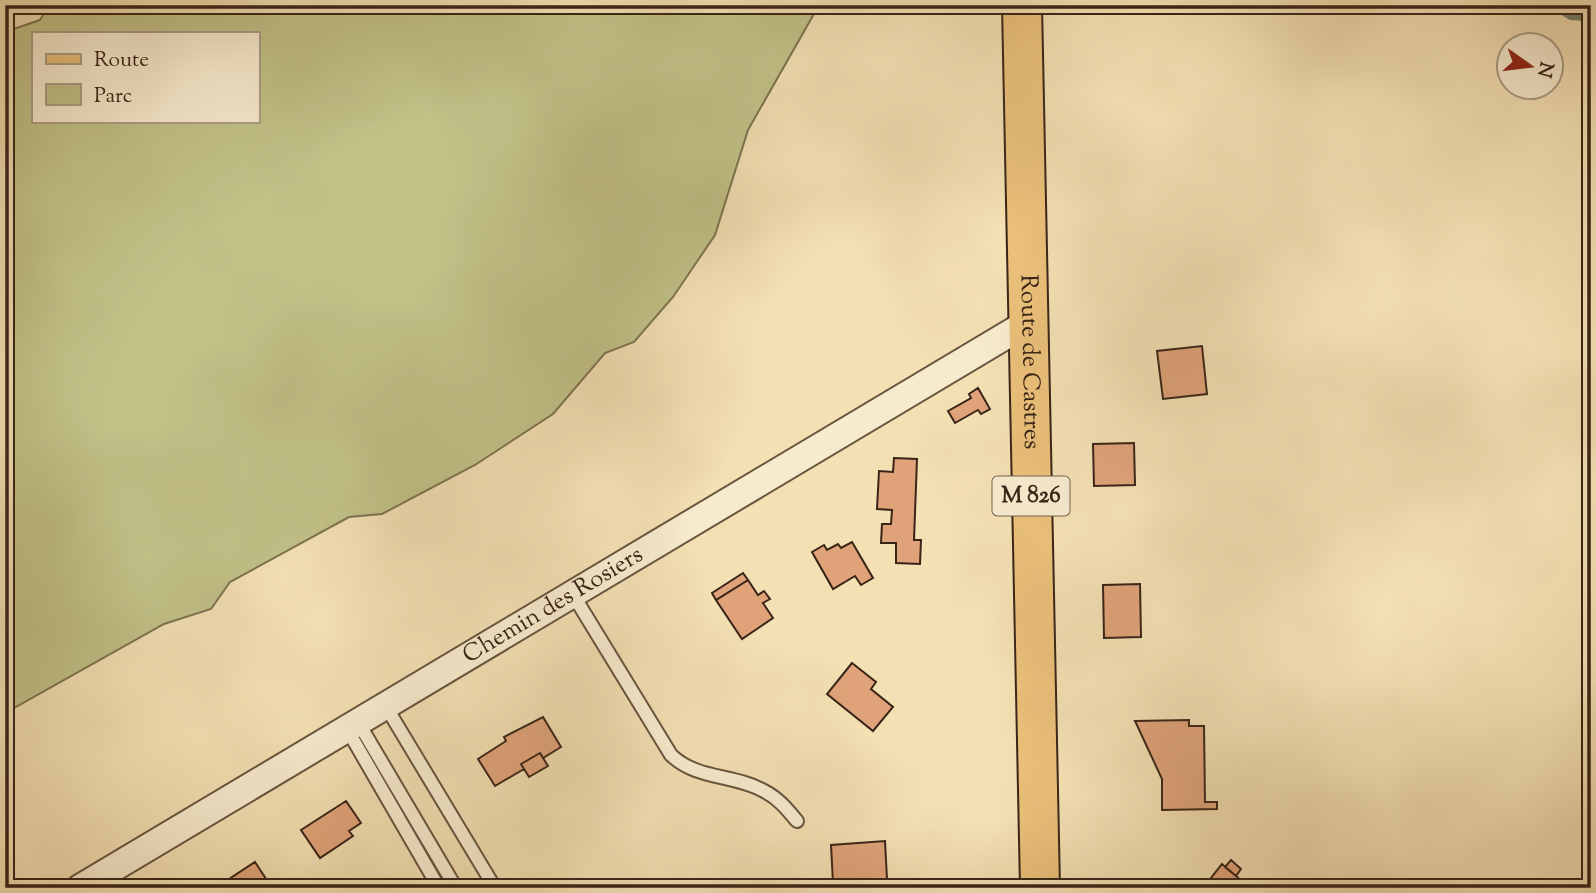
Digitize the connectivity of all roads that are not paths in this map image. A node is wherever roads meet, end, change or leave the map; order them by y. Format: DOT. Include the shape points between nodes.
graph roads {
  1 [pos="1022,5"];
  2 [pos="1027,323"];
  3 [pos="572,593"];
  4 [pos="385,705"];
  5 [pos="352,725"];
  6 [pos="797,821"];
  7 [pos="80,888"];
  8 [pos="439,888"];
  9 [pos="456,888"];
  10 [pos="495,888"];
  11 [pos="1040,888"];
  1 -- 2 [label="main road, Route de Castres / M 826"];
  2 -- 3 [label="street, Chemin des Rosiers"];
  2 -- 11 [label="main road, Route de Castres / M 826"];
  3 -- 4 [label="street, Chemin des Rosiers"];
  3 -- 6 [label="lane" via="671,755 695,771 763,790"];
  4 -- 5 [label="street, Chemin des Rosiers"];
  4 -- 10 [label="lane"];
  5 -- 7 [label="street, Chemin des Rosiers"];
  5 -- 8 [label="lane"];
  5 -- 9 [label="lane"];
}
